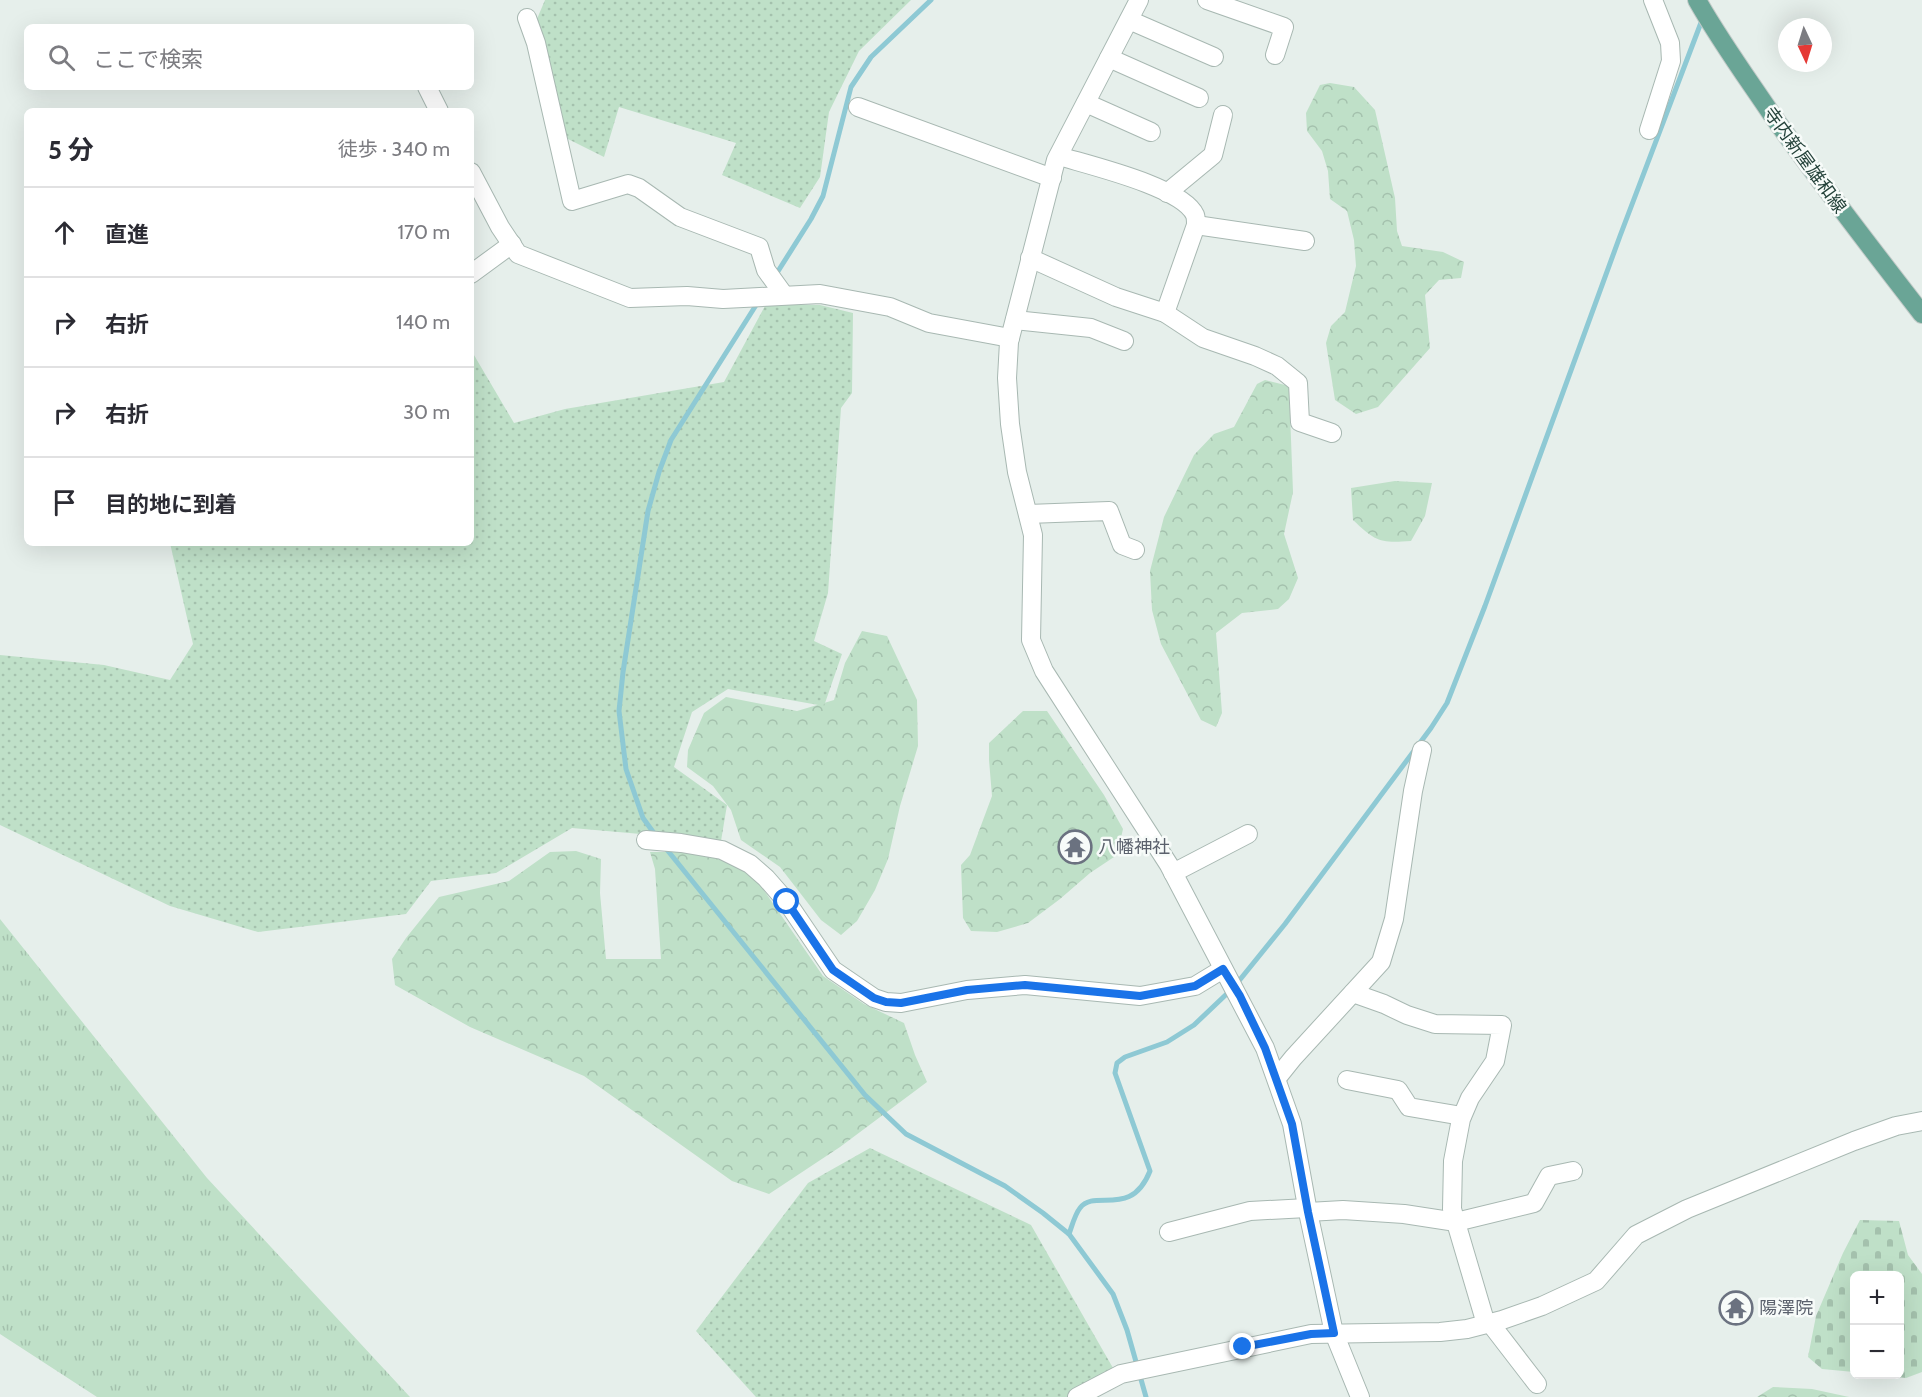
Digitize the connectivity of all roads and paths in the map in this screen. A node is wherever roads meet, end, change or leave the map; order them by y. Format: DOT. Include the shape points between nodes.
graph roads {
  1 [pos="1139,0"];
  2 [pos="1207,0"];
  3 [pos="1653,0"];
  4 [pos="1697,0"];
  5 [pos="527,18"];
  6 [pos="1128,20"];
  7 [pos="1275,55"];
  8 [pos="1214,57"];
  9 [pos="1109,58"];
  10 [pos="428,90"];
  11 [pos="1199,98"];
  12 [pos="1086,103"];
  13 [pos="858,107"];
  14 [pos="438,108"];
  15 [pos="1223,115"];
  16 [pos="1649,130"];
  17 [pos="1151,132"];
  18 [pos="1059,156"];
  19 [pos="474,178"];
  20 [pos="1052,178"];
  21 [pos="1167,193"];
  22 [pos="1196,225"];
  23 [pos="1305,241"];
  24 [pos="512,244"];
  25 [pos="1030,258"];
  26 [pos="474,272"];
  27 [pos="784,295"];
  28 [pos="1166,313"];
  29 [pos="1922,314"];
  30 [pos="1015,320"];
  31 [pos="1010,338"];
  32 [pos="1124,341"];
  33 [pos="1332,433"];
  34 [pos="1028,514"];
  35 [pos="1135,550"];
  36 [pos="1422,750"];
  37 [pos="1248,834"];
  38 [pos="646,840"];
  39 [pos="1173,873"];
  40 [pos="1231,982"];
  41 [pos="1353,993"];
  42 [pos="1277,1078"];
  43 [pos="1347,1080"];
  44 [pos="1462,1116"];
  45 [pos="1922,1121"];
  46 [pos="1573,1171"];
  47 [pos="1307,1210"];
  48 [pos="1456,1222"];
  49 [pos="1169,1232"];
  50 [pos="1488,1324"];
  51 [pos="1334,1333"];
  52 [pos="1537,1384"];
  53 [pos="1077,1397"];
  54 [pos="1360,1397"];
  1 -- 6 [label="street"];
  2 -- 7 [label="street" via="1284,27"];
  3 -- 16 [label="street" via="1670,42 1671,61"];
  4 -- 29 [label="main road, 寺内新屋雄和線" via="1793,144"];
  5 -- 27 [label="street" via="572,201 628,184 639,188 680,217 759,247 766,270"];
  6 -- 8 [label="street"];
  6 -- 9 [label="street"];
  9 -- 11 [label="street"];
  9 -- 12 [label="street"];
  10 -- 14 [label="street"];
  12 -- 17 [label="street"];
  12 -- 18 [label="street"];
  13 -- 20 [label="street"];
  15 -- 21 [label="street" via="1213,155"];
  18 -- 20 [label="street"];
  18 -- 21 [label="street" via="1148,183"];
  19 -- 24 [label="street"];
  20 -- 25 [label="street"];
  21 -- 22 [label="street" via="1190,208"];
  22 -- 23 [label="street"];
  22 -- 28 [label="street"];
  24 -- 26 [label="street"];
  24 -- 27 [label="street" via="518,254 630,298"];
  25 -- 28 [label="street" via="1116,297"];
  25 -- 30 [label="street"];
  27 -- 31 [label="street" via="819,294 890,307 929,323"];
  28 -- 33 [label="street" via="1203,338 1255,356 1291,376 1298,383 1300,422"];
  30 -- 31 [label="street"];
  30 -- 32 [label="street" via="1091,328"];
  31 -- 34 [label="street" via="1010,424"];
  34 -- 35 [label="street" via="1109,511 1122,545"];
  34 -- 39 [label="street" via="1033,535 1030,621 1035,654"];
  36 -- 41 [label="street" via="1394,919 1381,962"];
  37 -- 39 [label="street"];
  38 -- 40 [label="street" via="722,850 750,864 787,902 833,970 886,1002 1025,985 1140,996"];
  39 -- 40 [label="street"];
  40 -- 42 [label="street"];
  41 -- 42 [label="street"];
  41 -- 44 [label="street" via="1435,1024 1502,1025 1496,1061"];
  42 -- 47 [label="street" via="1292,1124"];
  43 -- 44 [label="street" via="1398,1090 1409,1107"];
  44 -- 48 [label="street" via="1453,1161 1452,1209"];
  45 -- 50 [label="street" via="1854,1141 1687,1209 1636,1235 1596,1281 1542,1306"];
  46 -- 48 [label="street" via="1549,1176 1534,1203"];
  47 -- 48 [label="street" via="1404,1214"];
  47 -- 49 [label="street" via="1251,1211"];
  47 -- 51 [label="street"];
  48 -- 50 [label="street"];
  50 -- 51 [label="street" via="1440,1332"];
  50 -- 52 [label="street"];
  51 -- 53 [label="street" via="1311,1334 1125,1373"];
  51 -- 54 [label="street"];
}
